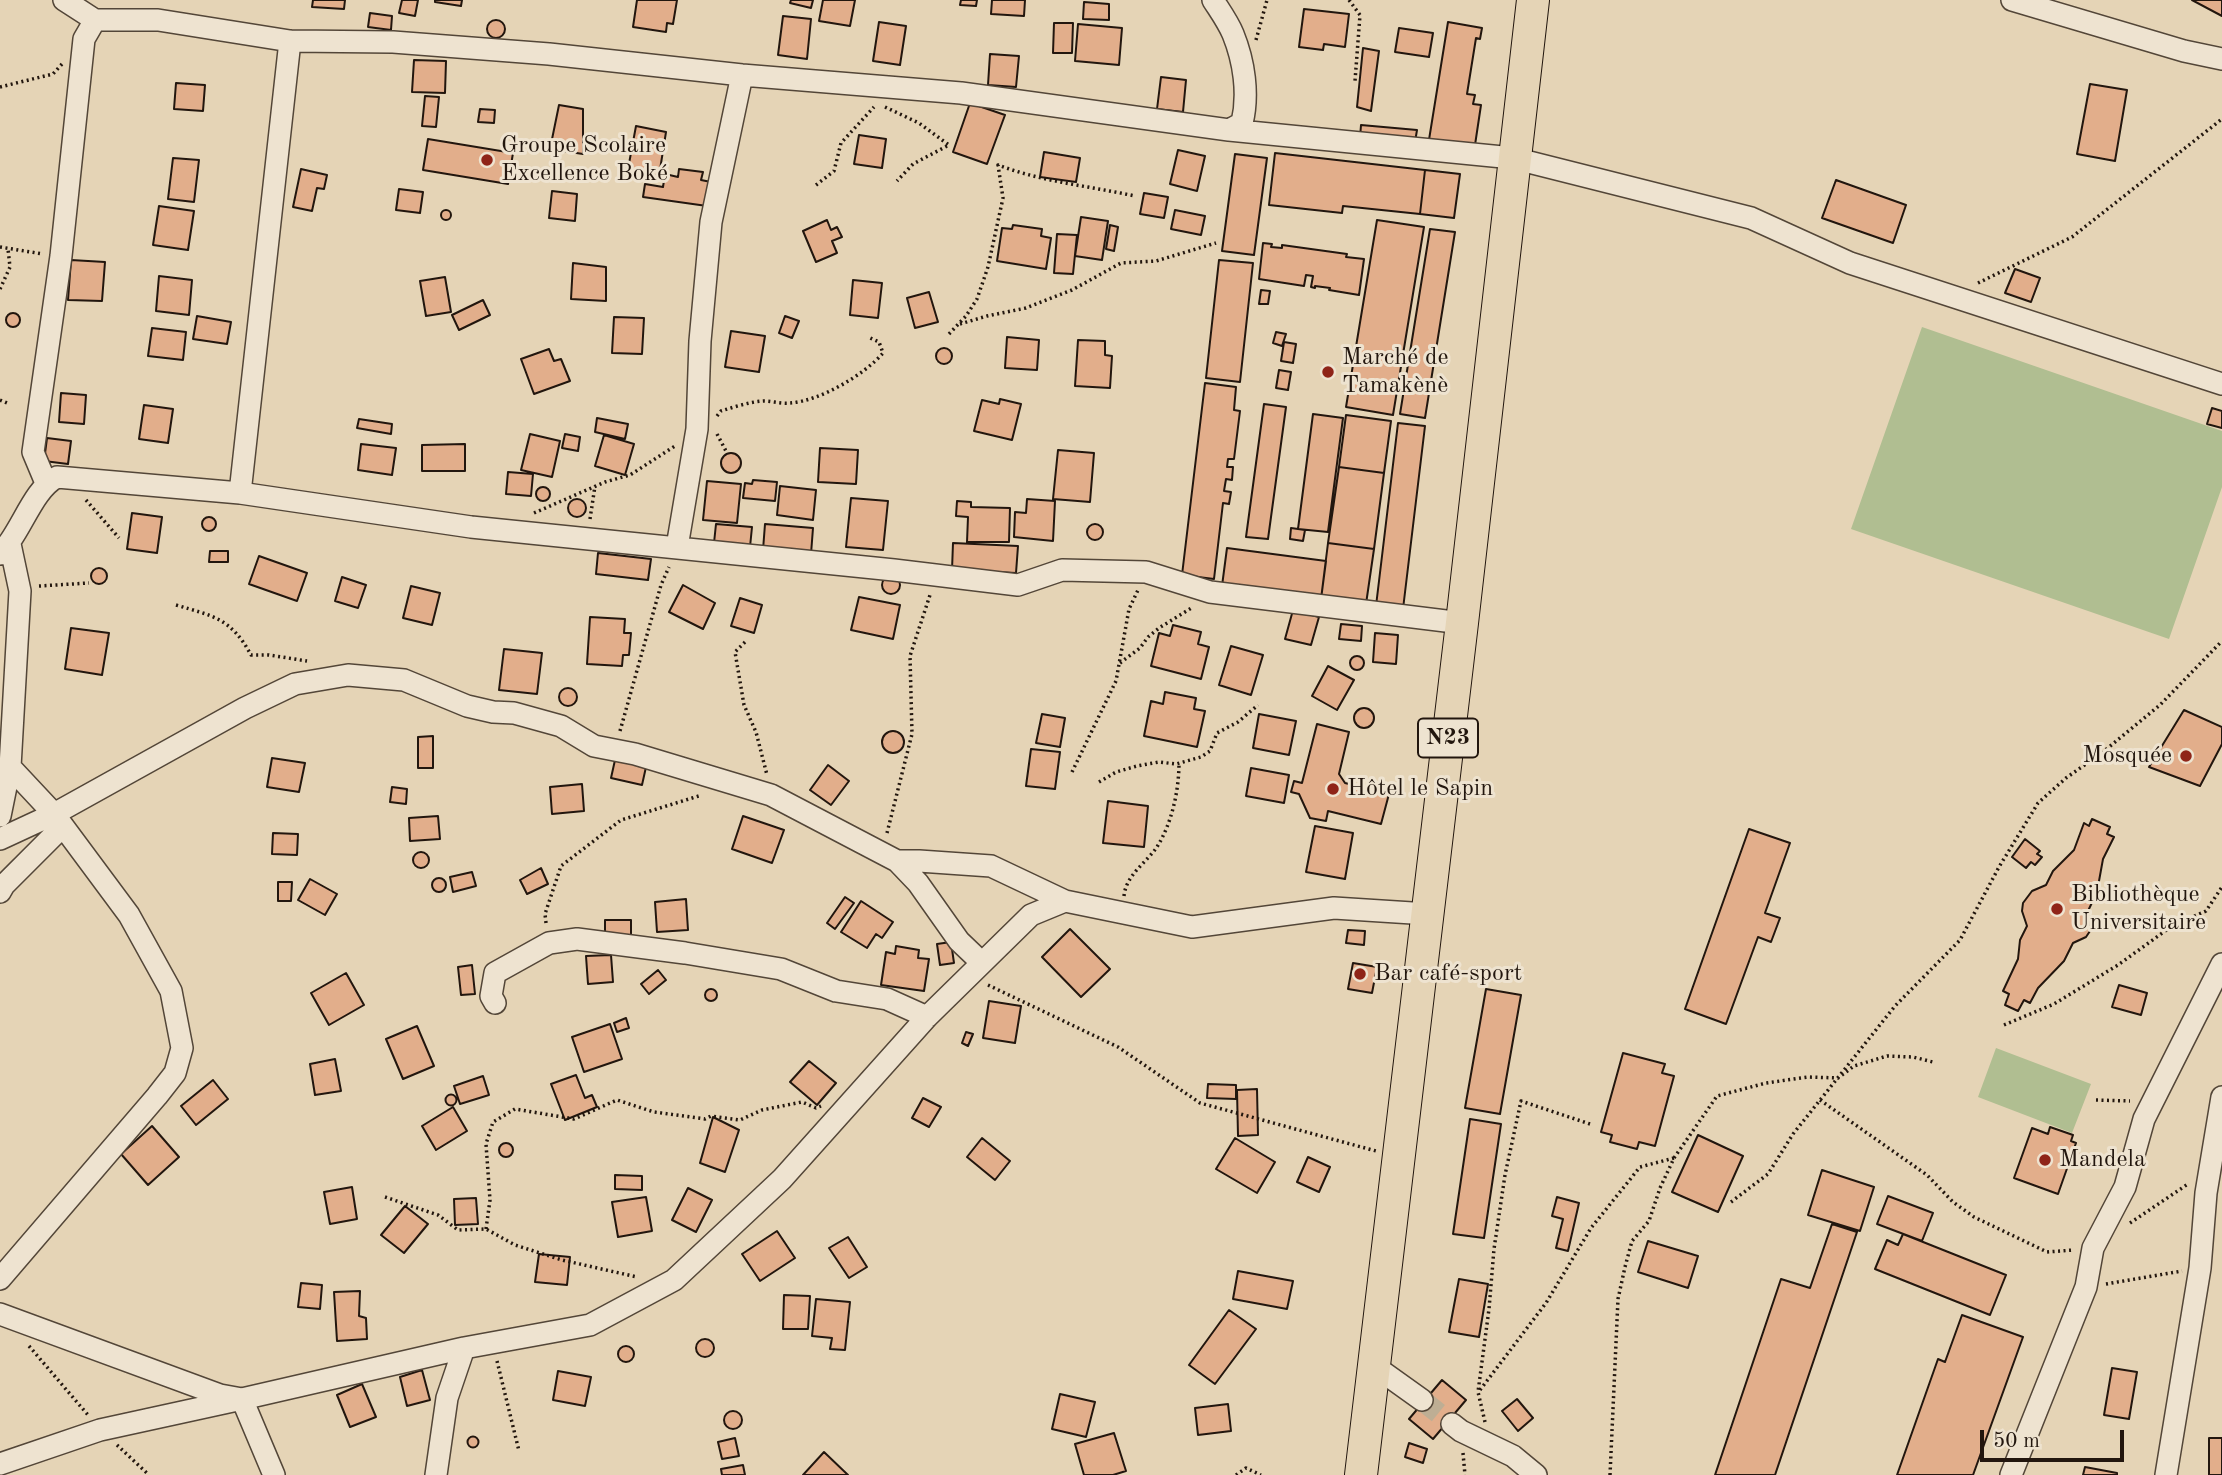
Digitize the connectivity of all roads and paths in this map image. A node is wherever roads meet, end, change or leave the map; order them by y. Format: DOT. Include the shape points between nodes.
graph roads {
  1 [pos="64,0"];
  2 [pos="1213,0"];
  3 [pos="1349,0"];
  4 [pos="1533,0"];
  5 [pos="2012,0"];
  6 [pos="95,20"];
  7 [pos="84,39"];
  8 [pos="290,41"];
  9 [pos="2222,59"];
  10 [pos="742,75"];
  11 [pos="1354,80"];
  12 [pos="0,87"];
  13 [pos="883,96"];
  14 [pos="2222,119"];
  15 [pos="1229,130"];
  16 [pos="1513,158"];
  17 [pos="897,181"];
  18 [pos="816,185"];
  19 [pos="1135,197"];
  20 [pos="1216,243"];
  21 [pos="0,247"];
  22 [pos="8,248"];
  23 [pos="61,256"];
  24 [pos="0,289"];
  25 [pos="1953,296"];
  26 [pos="958,325"];
  27 [pos="949,334"];
  28 [pos="2222,384"];
  29 [pos="0,400"];
  30 [pos="7,403"];
  31 [pos="715,430"];
  32 [pos="726,451"];
  33 [pos="79,479"];
  34 [pos="46,484"];
  35 [pos="595,486"];
  36 [pos="240,493"];
  37 [pos="119,538"];
  38 [pos="588,539"];
  39 [pos="677,547"];
  40 [pos="5,549"];
  41 [pos="1146,572"];
  42 [pos="934,576"];
  43 [pos="89,583"];
  44 [pos="20,591"];
  45 [pos="1210,592"];
  46 [pos="176,605"];
  47 [pos="1462,623"];
  48 [pos="2222,641"];
  49 [pos="745,642"];
  50 [pos="308,661"];
  51 [pos="1120,663"];
  52 [pos="1258,705"];
  53 [pos="615,750"];
  54 [pos="1179,763"];
  55 [pos="10,767"];
  56 [pos="1072,772"];
  57 [pos="1099,782"];
  58 [pos="737,784"];
  59 [pos="761,792"];
  60 [pos="0,816"];
  61 [pos="59,820"];
  62 [pos="0,839"];
  63 [pos="890,857"];
  64 [pos="2222,887"];
  65 [pos="0,892"];
  66 [pos="1065,901"];
  67 [pos="1123,912"];
  68 [pos="1428,914"];
  69 [pos="549,943"];
  70 [pos="2222,964"];
  71 [pos="975,969"];
  72 [pos="495,1003"];
  73 [pos="927,1017"];
  74 [pos="2004,1025"];
  75 [pos="1933,1062"];
  76 [pos="1838,1078"];
  77 [pos="2222,1097"];
  78 [pos="854,1099"];
  79 [pos="1820,1100"];
  80 [pos="2096,1100"];
  81 [pos="2144,1119"];
  82 [pos="1593,1125"];
  83 [pos="1398,1157"];
  84 [pos="1674,1157"];
  85 [pos="2210,1169"];
  86 [pos="385,1197"];
  87 [pos="1731,1202"];
  88 [pos="486,1229"];
  89 [pos="2093,1248"];
  90 [pos="2200,1268"];
  91 [pos="0,1279"];
  92 [pos="674,1280"];
  93 [pos="2086,1287"];
  94 [pos="0,1314"];
  95 [pos="493,1343"];
  96 [pos="27,1344"];
  97 [pos="464,1348"];
  98 [pos="1373,1365"];
  99 [pos="1478,1392"];
  100 [pos="242,1399"];
  101 [pos="1422,1400"];
  102 [pos="1452,1423"];
  103 [pos="100,1430"];
  104 [pos="1490,1445"];
  105 [pos="519,1451"];
  106 [pos="0,1464"];
  107 [pos="1517,1466"];
  108 [pos="149,1475"];
  109 [pos="274,1475"];
  110 [pos="436,1475"];
  111 [pos="1236,1475"];
  112 [pos="1261,1475"];
  113 [pos="1361,1475"];
  114 [pos="1536,1475"];
  115 [pos="1610,1475"];
  116 [pos="2011,1475"];
  117 [pos="2166,1475"];
  1 -- 6 [label="street"];
  2 -- 15 [label="street" via="1233,34 1245,79 1242,123"];
  3 -- 11 [label="path" via="1360,15"];
  4 -- 16 [label="highway, N23"];
  5 -- 9 [label="street"];
  6 -- 7 [label="street"];
  6 -- 8 [label="street" via="159,20"];
  7 -- 12 [label="path" via="53,74"];
  7 -- 23 [label="street"];
  8 -- 10 [label="street" via="393,42"];
  8 -- 36 [label="street"];
  10 -- 13 [label="street"];
  10 -- 39 [label="street" via="711,222 697,429"];
  13 -- 15 [label="street" via="961,93"];
  13 -- 17 [label="path" via="949,145 913,164"];
  13 -- 18 [label="path" via="841,143 834,171"];
  14 -- 25 [label="path" via="2072,237"];
  15 -- 16 [label="street"];
  16 -- 25 [label="street" via="1751,218 1850,263"];
  16 -- 47 [label="highway, N23"];
  19 -- 26 [label="path" via="1026,176 998,165 1003,198 988,267 977,299"];
  20 -- 26 [label="path" via="1156,261 1121,263 1026,308"];
  21 -- 22 [label="path"];
  22 -- 23 [label="path"];
  22 -- 24 [label="path" via="10,267"];
  23 -- 34 [label="street" via="33,452"];
  25 -- 28 [label="street"];
  26 -- 27 [label="path"];
  29 -- 30 [label="path"];
  31 -- 32 [label="path"];
  33 -- 34 [label="street" via="57,477"];
  33 -- 36 [label="street"];
  33 -- 37 [label="path" via="82,495"];
  34 -- 40 [label="street"];
  35 -- 38 [label="path"];
  36 -- 38 [label="street"];
  38 -- 39 [label="street"];
  39 -- 42 [label="street"];
  39 -- 53 [label="path" via="661,585"];
  40 -- 44 [label="street"];
  41 -- 42 [label="street" via="1062,570 1018,585"];
  41 -- 45 [label="street"];
  41 -- 51 [label="path" via="1129,609"];
  42 -- 63 [label="path" via="910,656 912,734"];
  43 -- 44 [label="path" via="46,584"];
  44 -- 55 [label="street"];
  45 -- 47 [label="street"];
  45 -- 51 [label="path" via="1158,628"];
  46 -- 50 [label="path" via="218,617 241,636 251,655"];
  47 -- 68 [label="highway, N23"];
  48 -- 76 [label="path" via="2160,705 2038,803 1960,940 1895,1006"];
  49 -- 59 [label="path" via="735,652 744,705 769,781"];
  51 -- 56 [label="path" via="1116,681"];
  52 -- 54 [label="path" via="1217,733 1210,751 1202,757"];
  53 -- 58 [label="street"];
  53 -- 61 [label="street" via="594,746 549,722 467,706 404,680 348,675 295,684 245,708"];
  54 -- 57 [label="path" via="1138,766"];
  54 -- 67 [label="path" via="1179,788 1159,843 1132,875"];
  55 -- 60 [label="street"];
  55 -- 61 [label="street"];
  58 -- 59 [label="street"];
  58 -- 69 [label="path" via="621,820 561,866 545,914"];
  59 -- 63 [label="street"];
  61 -- 62 [label="street"];
  61 -- 65 [label="street"];
  61 -- 91 [label="street" via="129,915 171,991 182,1048 174,1073 157,1096"];
  63 -- 66 [label="street" via="991,866"];
  63 -- 71 [label="street" via="918,883"];
  64 -- 74 [label="path" via="2206,911 2172,926 2054,1004"];
  66 -- 67 [label="street"];
  66 -- 71 [label="street" via="1031,915"];
  67 -- 68 [label="street" via="1192,927 1334,908"];
  68 -- 83 [label="highway, N23"];
  69 -- 72 [label="street" via="495,973 491,996"];
  69 -- 73 [label="street" via="577,939 781,969 836,991 887,999"];
  70 -- 81 [label="street"];
  71 -- 73 [label="street"];
  71 -- 83 [label="path" via="1118,1047 1200,1103"];
  73 -- 78 [label="street"];
  75 -- 76 [label="path" via="1887,1056 1854,1066"];
  76 -- 79 [label="path"];
  76 -- 84 [label="path" via="1766,1083 1717,1096"];
  77 -- 85 [label="street"];
  78 -- 88 [label="path" via="816,1108 802,1102 740,1120 654,1112 617,1100 574,1119 515,1109 493,1122 486,1144 490,1200"];
  78 -- 92 [label="street" via="782,1179"];
  79 -- 87 [label="path" via="1768,1174"];
  79 -- 89 [label="path" via="1927,1175 1974,1217 2047,1252"];
  80 -- 81 [label="path" via="2132,1101"];
  81 -- 89 [label="street" via="2125,1187"];
  82 -- 99 [label="path" via="1521,1101 1494,1249"];
  83 -- 98 [label="highway, N23"];
  84 -- 99 [label="path" via="1640,1167 1591,1228 1546,1303"];
  84 -- 115 [label="path" via="1649,1221 1632,1241 1618,1299"];
  85 -- 89 [label="path"];
  85 -- 90 [label="street"];
  86 -- 88 [label="path" via="438,1215 457,1230"];
  88 -- 92 [label="path" via="515,1245 562,1260 640,1278"];
  89 -- 93 [label="street"];
  90 -- 93 [label="path"];
  90 -- 117 [label="street"];
  92 -- 95 [label="street" via="590,1325"];
  93 -- 116 [label="street"];
  94 -- 100 [label="street" via="219,1395"];
  95 -- 97 [label="street"];
  95 -- 105 [label="path"];
  96 -- 103 [label="path"];
  97 -- 100 [label="street"];
  97 -- 110 [label="street" via="446,1398"];
  98 -- 101 [label="street"];
  98 -- 113 [label="highway, N23"];
  99 -- 104 [label="path"];
  100 -- 103 [label="street"];
  100 -- 109 [label="street"];
  102 -- 104 [label="street"];
  103 -- 106 [label="street"];
  103 -- 108 [label="path"];
  104 -- 107 [label="street"];
  107 -- 114 [label="street"];
  111 -- 112 [label="path" via="1246,1468"];
}
